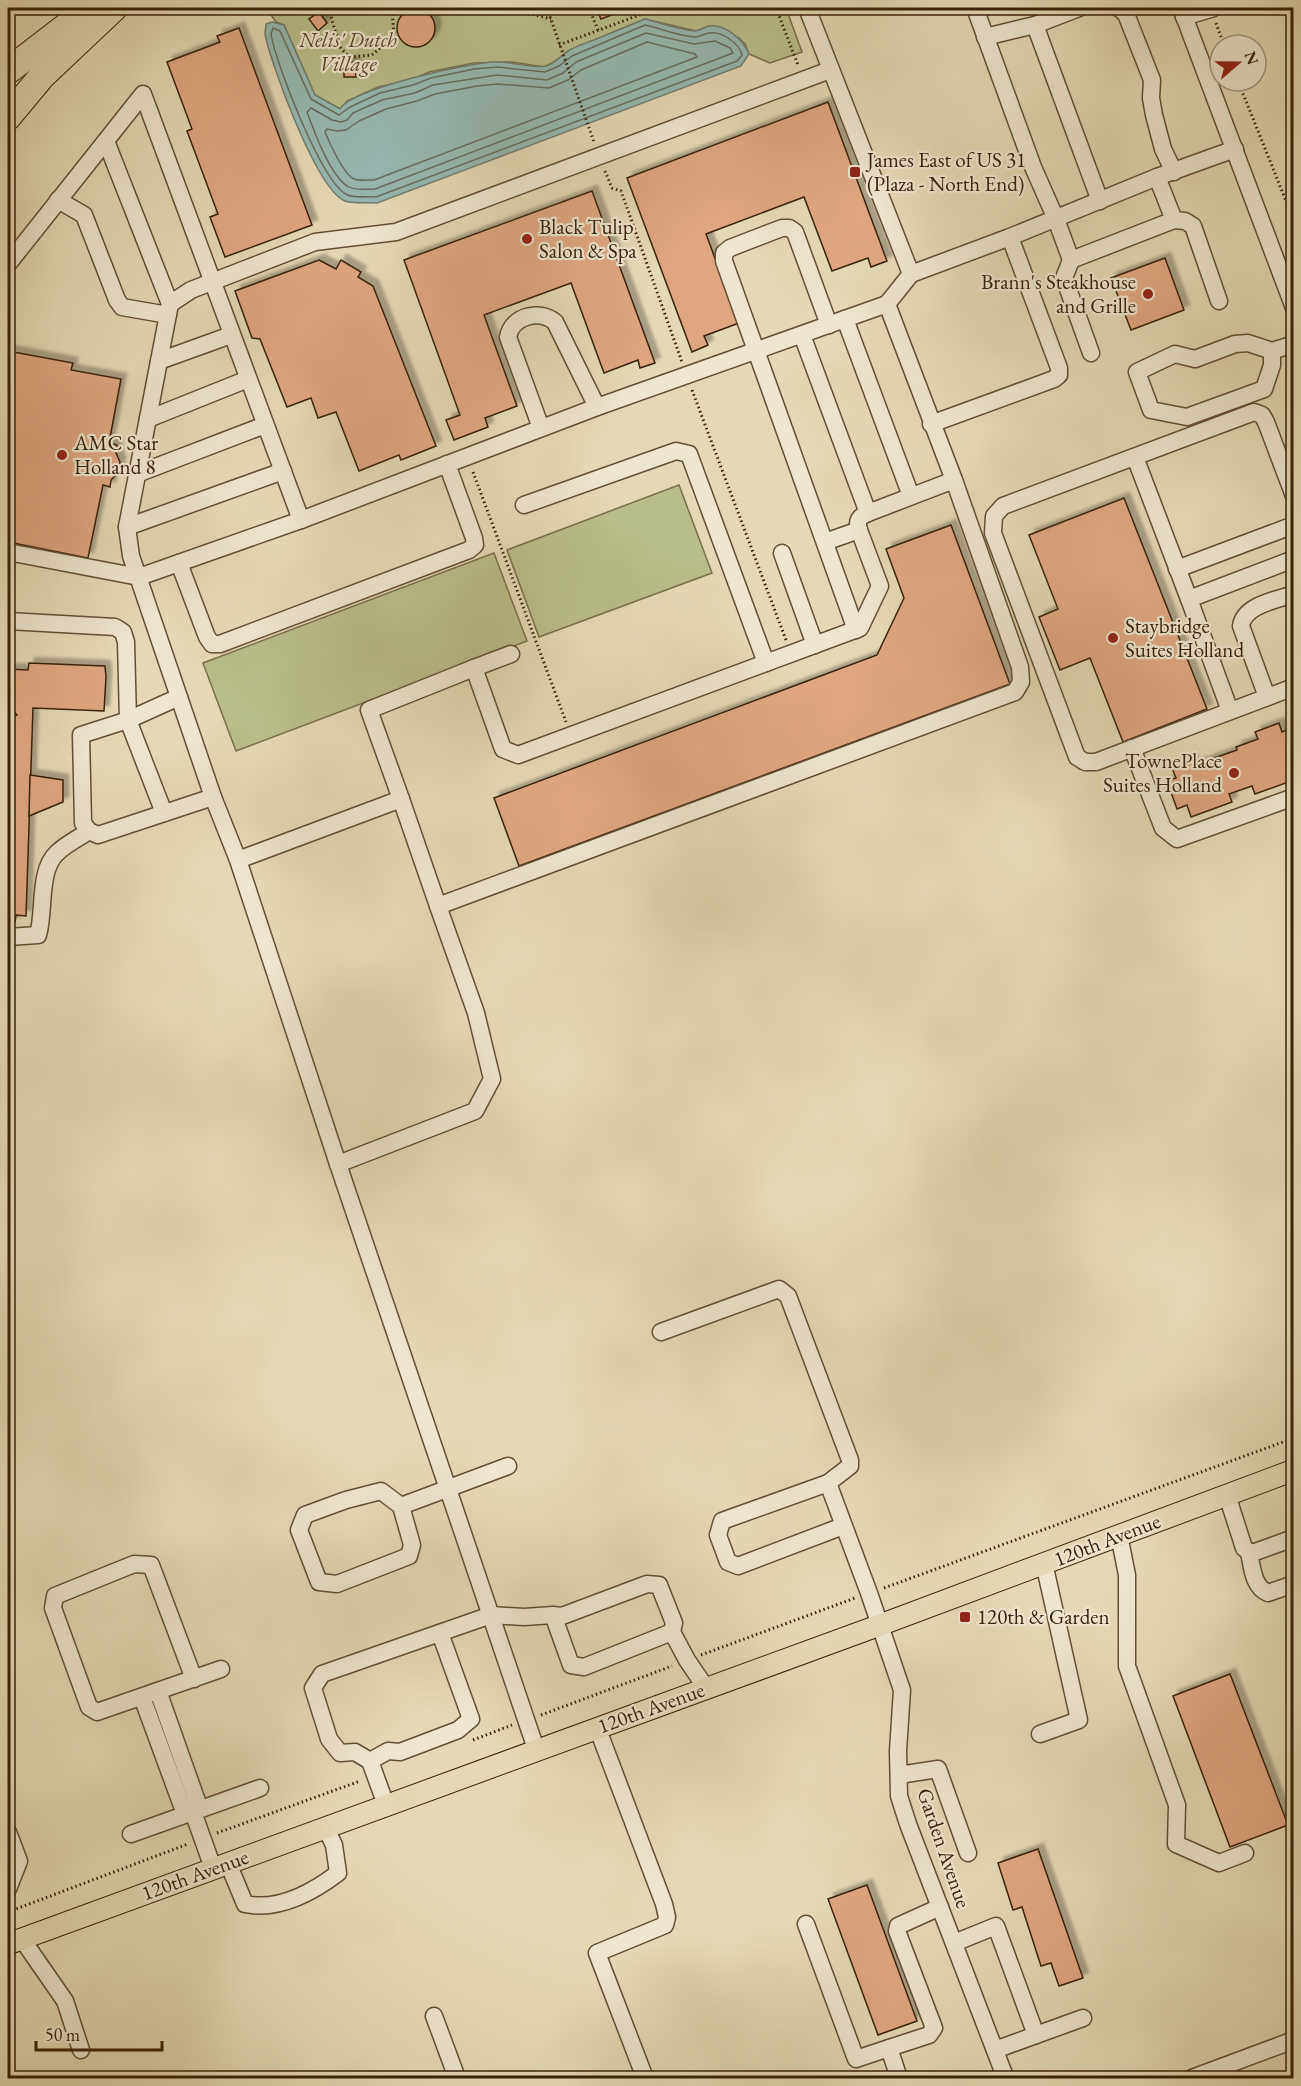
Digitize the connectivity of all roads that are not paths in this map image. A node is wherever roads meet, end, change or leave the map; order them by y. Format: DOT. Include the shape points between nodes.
graph roads {
  1 [pos="90,8"];
  2 [pos="114,8"];
  3 [pos="807,8"];
  4 [pos="975,8"];
  5 [pos="1079,8"];
  6 [pos="1119,8"];
  7 [pos="1212,8"];
  8 [pos="1183,12"];
  9 [pos="1035,25"];
  10 [pos="985,37"];
  11 [pos="830,69"];
  12 [pos="8,71"];
  13 [pos="8,117"];
  14 [pos="106,141"];
  15 [pos="1235,149"];
  16 [pos="1174,172"];
  17 [pos="1157,177"];
  18 [pos="58,201"];
  19 [pos="1100,201"];
  20 [pos="1056,219"];
  21 [pos="1174,220"];
  22 [pos="1010,237"];
  23 [pos="1071,260"];
  24 [pos="8,264"];
  25 [pos="911,274"];
  26 [pos="211,282"];
  27 [pos="1219,301"];
  28 [pos="886,304"];
  29 [pos="1293,305"];
  30 [pos="169,310"];
  31 [pos="837,322"];
  32 [pos="231,335"];
  33 [pos="802,335"];
  34 [pos="1293,344"];
  35 [pos="757,351"];
  36 [pos="1272,351"];
  37 [pos="1091,353"];
  38 [pos="159,362"];
  39 [pos="248,379"];
  40 [pos="597,407"];
  41 [pos="148,419"];
  42 [pos="931,424"];
  43 [pos="266,425"];
  44 [pos="541,428"];
  45 [pos="1135,457"];
  46 [pos="447,464"];
  47 [pos="283,471"];
  48 [pos="137,474"];
  49 [pos="954,480"];
  50 [pos="911,496"];
  51 [pos="1293,496"];
  52 [pos="524,505"];
  53 [pos="868,513"];
  54 [pos="301,520"];
  55 [pos="1293,525"];
  56 [pos="127,527"];
  57 [pos="859,530"];
  58 [pos="825,542"];
  59 [pos="8,552"];
  60 [pos="782,553"];
  61 [pos="1293,559"];
  62 [pos="179,563"];
  63 [pos="1177,569"];
  64 [pos="139,577"];
  65 [pos="1293,594"];
  66 [pos="1189,599"];
  67 [pos="8,621"];
  68 [pos="856,630"];
  69 [pos="815,645"];
  70 [pos="511,654"];
  71 [pos="765,663"];
  72 [pos="474,668"];
  73 [pos="1293,687"];
  74 [pos="179,697"];
  75 [pos="1267,697"];
  76 [pos="1230,711"];
  77 [pos="128,720"];
  78 [pos="1132,748"];
  79 [pos="213,796"];
  80 [pos="1293,797"];
  81 [pos="401,799"];
  82 [pos="164,813"];
  83 [pos="89,831"];
  84 [pos="238,860"];
  85 [pos="438,906"];
  86 [pos="8,937"];
  87 [pos="338,1164"];
  88 [pos="661,1332"];
  89 [pos="508,1466"];
  90 [pos="1293,1470"];
  91 [pos="828,1483"];
  92 [pos="448,1488"];
  93 [pos="1227,1495"];
  94 [pos="400,1506"];
  95 [pos="843,1526"];
  96 [pos="1119,1535"];
  97 [pos="1293,1538"];
  98 [pos="1249,1552"];
  99 [pos="1044,1563"];
  100 [pos="1293,1584"];
  101 [pos="553,1614"];
  102 [pos="491,1615"];
  103 [pos="880,1624"];
  104 [pos="672,1632"];
  105 [pos="441,1633"];
  106 [pos="221,1669"];
  107 [pos="194,1679"];
  108 [pos="706,1688"];
  109 [pos="150,1694"];
  110 [pos="597,1727"];
  111 [pos="1040,1734"];
  112 [pos="536,1749"];
  113 [pos="373,1768"];
  114 [pos="898,1775"];
  115 [pos="260,1788"];
  116 [pos="386,1804"];
  117 [pos="193,1812"];
  118 [pos="325,1827"];
  119 [pos="8,1832"];
  120 [pos="131,1834"];
  121 [pos="968,1853"];
  122 [pos="1245,1853"];
  123 [pos="221,1866"];
  124 [pos="8,1889"];
  125 [pos="940,1907"];
  126 [pos="806,1924"];
  127 [pos="15,1941"];
  128 [pos="954,1943"];
  129 [pos="434,2016"];
  130 [pos="1083,2018"];
  131 [pos="1036,2035"];
  132 [pos="1293,2040"];
  133 [pos="889,2048"];
  134 [pos="81,2050"];
  135 [pos="995,2050"];
  136 [pos="457,2079"];
  137 [pos="645,2079"];
  138 [pos="899,2079"];
  139 [pos="1003,2079"];
  140 [pos="1192,2079"];
  1 -- 12 [label="highway"];
  2 -- 13 [label="highway" via="42,76"];
  3 -- 11 [label="street"];
  4 -- 10 [label="street"];
  5 -- 9 [label="street"];
  6 -- 16 [label="street" via="1126,14 1152,80 1154,115"];
  7 -- 8 [label="street"];
  8 -- 15 [label="street"];
  9 -- 10 [label="street"];
  9 -- 19 [label="street"];
  10 -- 20 [label="street"];
  11 -- 25 [label="street"];
  11 -- 26 [label="street" via="396,232 315,242"];
  14 -- 18 [label="street"];
  14 -- 26 [label="street" via="143,94"];
  14 -- 30 [label="street"];
  15 -- 16 [label="street"];
  15 -- 29 [label="street"];
  16 -- 17 [label="street"];
  17 -- 19 [label="street"];
  17 -- 21 [label="street"];
  18 -- 24 [label="street"];
  18 -- 30 [label="street" via="84,215 122,307"];
  19 -- 20 [label="street"];
  20 -- 22 [label="street"];
  20 -- 23 [label="street"];
  21 -- 23 [label="street"];
  21 -- 27 [label="street" via="1193,226"];
  22 -- 25 [label="street"];
  22 -- 42 [label="street" via="1059,375"];
  23 -- 37 [label="street" via="1064,278"];
  25 -- 28 [label="street"];
  26 -- 30 [label="street" via="191,290"];
  26 -- 32 [label="street"];
  28 -- 31 [label="street"];
  28 -- 42 [label="street"];
  30 -- 38 [label="street"];
  31 -- 33 [label="street"];
  31 -- 35 [label="street" via="795,232 782,228 724,253"];
  31 -- 50 [label="street"];
  32 -- 38 [label="street"];
  32 -- 39 [label="street"];
  33 -- 35 [label="street"];
  33 -- 53 [label="street"];
  34 -- 36 [label="street"];
  35 -- 40 [label="street"];
  35 -- 58 [label="street"];
  36 -- 36 [label="street" via="1248,343 1235,344 1195,359 1174,354 1137,372 1151,410 1187,417 1264,389"];
  38 -- 41 [label="street"];
  39 -- 41 [label="street"];
  39 -- 43 [label="street"];
  40 -- 44 [label="street"];
  40 -- 44 [label="street" via="555,322 548,316 531,316 510,330 508,337"];
  41 -- 48 [label="street"];
  42 -- 49 [label="street"];
  43 -- 47 [label="street"];
  43 -- 48 [label="street"];
  44 -- 46 [label="street"];
  45 -- 51 [label="street" via="1254,412 1266,422"];
  45 -- 63 [label="street"];
  45 -- 78 [label="street" via="1003,506 994,516 993,533 1077,757 1096,762"];
  46 -- 54 [label="street"];
  46 -- 62 [label="street" via="474,538 475,545 469,550 220,644 212,644 207,637"];
  47 -- 54 [label="street"];
  47 -- 56 [label="street"];
  48 -- 56 [label="street"];
  49 -- 50 [label="street"];
  49 -- 85 [label="street" via="1020,667 1021,682 1015,692"];
  50 -- 53 [label="street"];
  52 -- 71 [label="street" via="676,451 689,454"];
  53 -- 57 [label="street" via="859,520"];
  54 -- 62 [label="street"];
  55 -- 63 [label="street"];
  56 -- 64 [label="street"];
  57 -- 58 [label="street"];
  57 -- 68 [label="street" via="880,586"];
  58 -- 68 [label="street"];
  59 -- 64 [label="street"];
  60 -- 69 [label="street"];
  61 -- 66 [label="street"];
  62 -- 64 [label="street"];
  63 -- 66 [label="street"];
  64 -- 74 [label="street"];
  65 -- 75 [label="street" via="1251,610 1242,619 1241,626"];
  66 -- 76 [label="street"];
  67 -- 77 [label="street" via="115,627 123,632"];
  68 -- 69 [label="street"];
  69 -- 71 [label="street"];
  70 -- 72 [label="street"];
  71 -- 72 [label="street" via="518,755 503,749"];
  72 -- 81 [label="street" via="369,710"];
  73 -- 75 [label="street"];
  74 -- 77 [label="street"];
  74 -- 79 [label="street"];
  75 -- 76 [label="street"];
  76 -- 78 [label="street"];
  77 -- 82 [label="street"];
  77 -- 83 [label="street" via="81,735 83,823"];
  78 -- 80 [label="street" via="1163,828 1177,839"];
  79 -- 82 [label="street"];
  79 -- 84 [label="street"];
  81 -- 84 [label="street"];
  81 -- 85 [label="street"];
  82 -- 83 [label="street" via="98,836"];
  83 -- 86 [label="street" via="55,854 44,881 38,935"];
  84 -- 87 [label="street"];
  85 -- 87 [label="street" via="476,1013 492,1079 475,1112"];
  87 -- 92 [label="street"];
  88 -- 91 [label="street" via="779,1289 788,1296 850,1460 850,1466"];
  89 -- 92 [label="street"];
  90 -- 93 [label="main road, 120th Avenue"];
  91 -- 95 [label="street, Garden Avenue"];
  91 -- 95 [label="street" via="722,1521 718,1535 728,1562 738,1566"];
  92 -- 94 [label="street"];
  92 -- 102 [label="street"];
  93 -- 96 [label="main road, 120th Avenue"];
  93 -- 98 [label="street" via="1244,1548"];
  94 -- 94 [label="street" via="381,1491 305,1515 299,1530 319,1582 337,1584 409,1556 412,1545"];
  95 -- 103 [label="street, Garden Avenue"];
  96 -- 99 [label="main road, 120th Avenue"];
  96 -- 122 [label="street" via="1127,1575 1127,1666 1177,1805 1176,1844 1219,1863"];
  97 -- 98 [label="street"];
  98 -- 100 [label="street" via="1261,1590 1268,1593"];
  99 -- 103 [label="main road, 120th Avenue"];
  99 -- 111 [label="street" via="1079,1720"];
  101 -- 102 [label="street"];
  101 -- 104 [label="street" via="571,1665 584,1667"];
  101 -- 104 [label="street" via="562,1616 647,1584 659,1585 674,1623"];
  102 -- 105 [label="street"];
  102 -- 112 [label="street"];
  103 -- 108 [label="main road, 120th Avenue"];
  103 -- 114 [label="street, Garden Avenue" via="902,1690"];
  104 -- 108 [label="street"];
  105 -- 113 [label="street" via="471,1719 458,1730 400,1752 388,1751"];
  105 -- 113 [label="street" via="322,1674 313,1688 329,1739 340,1753 355,1752"];
  106 -- 107 [label="street"];
  107 -- 109 [label="street"];
  107 -- 109 [label="street" via="151,1565 134,1564 55,1596 53,1608 89,1707 97,1712"];
  108 -- 110 [label="main road, 120th Avenue"];
  109 -- 117 [label="street" via="172,1755 182,1806"];
  110 -- 112 [label="main road, 120th Avenue"];
  110 -- 137 [label="street" via="667,1917 665,1925 597,1953"];
  112 -- 116 [label="main road, 120th Avenue"];
  113 -- 116 [label="street"];
  114 -- 121 [label="street" via="938,1769"];
  114 -- 125 [label="street, Garden Avenue" via="899,1796"];
  115 -- 117 [label="street"];
  116 -- 118 [label="main road, 120th Avenue"];
  117 -- 120 [label="street"];
  117 -- 123 [label="street" via="202,1839"];
  118 -- 123 [label="main road, 120th Avenue"];
  118 -- 123 [label="street" via="334,1845 338,1873 275,1905 245,1904"];
  119 -- 124 [label="street" via="19,1861"];
  123 -- 127 [label="main road, 120th Avenue"];
  125 -- 128 [label="street, Garden Avenue"];
  125 -- 133 [label="street" via="898,1926 897,1931 934,2028 929,2035"];
  126 -- 133 [label="street" via="856,2058"];
  127 -- 134 [label="street" via="65,2001"];
  128 -- 131 [label="street" via="996,1926"];
  128 -- 135 [label="street, Garden Avenue"];
  129 -- 136 [label="street"];
  130 -- 131 [label="street"];
  131 -- 135 [label="street"];
  132 -- 140 [label="street"];
  133 -- 138 [label="street"];
  135 -- 139 [label="street, Garden Avenue"];
}
